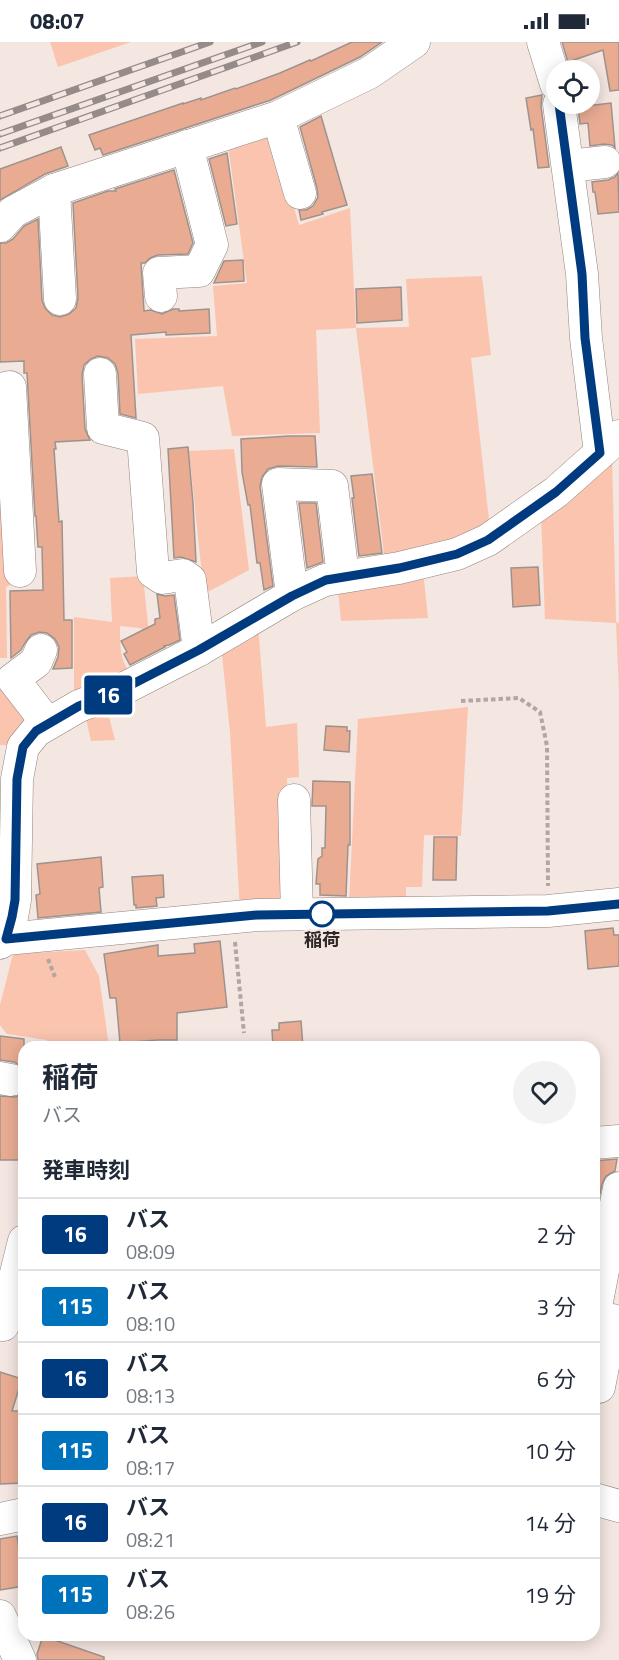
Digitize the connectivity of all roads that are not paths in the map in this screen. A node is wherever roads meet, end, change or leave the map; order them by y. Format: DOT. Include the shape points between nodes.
graph roads {
  1 [pos="414,42"];
  2 [pos="543,42"];
  3 [pos="549,60"];
  4 [pos="560,114"];
  5 [pos="278,117"];
  6 [pos="187,146"];
  7 [pos="605,162"];
  8 [pos="568,166"];
  9 [pos="54,190"];
  10 [pos="300,193"];
  11 [pos="0,226"];
  12 [pos="161,296"];
  13 [pos="60,299"];
  14 [pos="100,374"];
  15 [pos="0,389"];
  16 [pos="610,444"];
  17 [pos="20,571"];
  18 [pos="343,576"];
  19 [pos="292,596"];
  20 [pos="41,650"];
  21 [pos="199,650"];
  22 [pos="47,723"];
  23 [pos="12,748"];
  24 [pos="294,800"];
  25 [pos="619,904"];
  26 [pos="297,914"];
  27 [pos="3,941"];
  28 [pos="619,1141"];
  29 [pos="600,1143"];
  30 [pos="619,1188"];
  31 [pos="0,1231"];
  32 [pos="18,1238"];
  33 [pos="18,1265"];
  34 [pos="600,1286"];
  35 [pos="600,1318"];
  36 [pos="3,1325"];
  37 [pos="600,1382"];
  38 [pos="600,1500"];
  39 [pos="619,1506"];
  40 [pos="18,1515"];
  41 [pos="0,1519"];
  42 [pos="0,1616"];
  43 [pos="20,1660"];
  1 -- 5 [label="street" via="369,73"];
  2 -- 3 [label="street"];
  4 -- 8 [label="street"];
  5 -- 6 [label="street"];
  5 -- 10 [label="street"];
  6 -- 9 [label="street"];
  6 -- 12 [label="street" via="212,245 199,271 159,273"];
  7 -- 8 [label="street"];
  8 -- 16 [label="street" via="582,274 585,338"];
  9 -- 11 [label="street" via="13,212"];
  9 -- 13 [label="street"];
  14 -- 21 [label="street" via="102,428 143,438 153,572 162,578 183,575 190,580"];
  15 -- 17 [label="street" via="10,387"];
  16 -- 18 [label="street" via="556,492 488,540 457,554"];
  18 -- 19 [label="street"];
  18 -- 19 [label="street" via="332,486 278,484"];
  19 -- 21 [label="street"];
  20 -- 22 [label="street" via="36,662 13,679"];
  21 -- 22 [label="street"];
  22 -- 23 [label="street"];
  23 -- 27 [label="street" via="17,779 15,900"];
  24 -- 26 [label="street"];
  25 -- 26 [label="street" via="548,911"];
  26 -- 27 [label="street"];
  28 -- 29 [label="street"];
  30 -- 34 [label="street"];
  31 -- 32 [label="street"];
  33 -- 36 [label="street"];
  35 -- 37 [label="street" via="612,1320"];
  38 -- 39 [label="street"];
  40 -- 41 [label="street"];
  42 -- 43 [label="street"];
}
